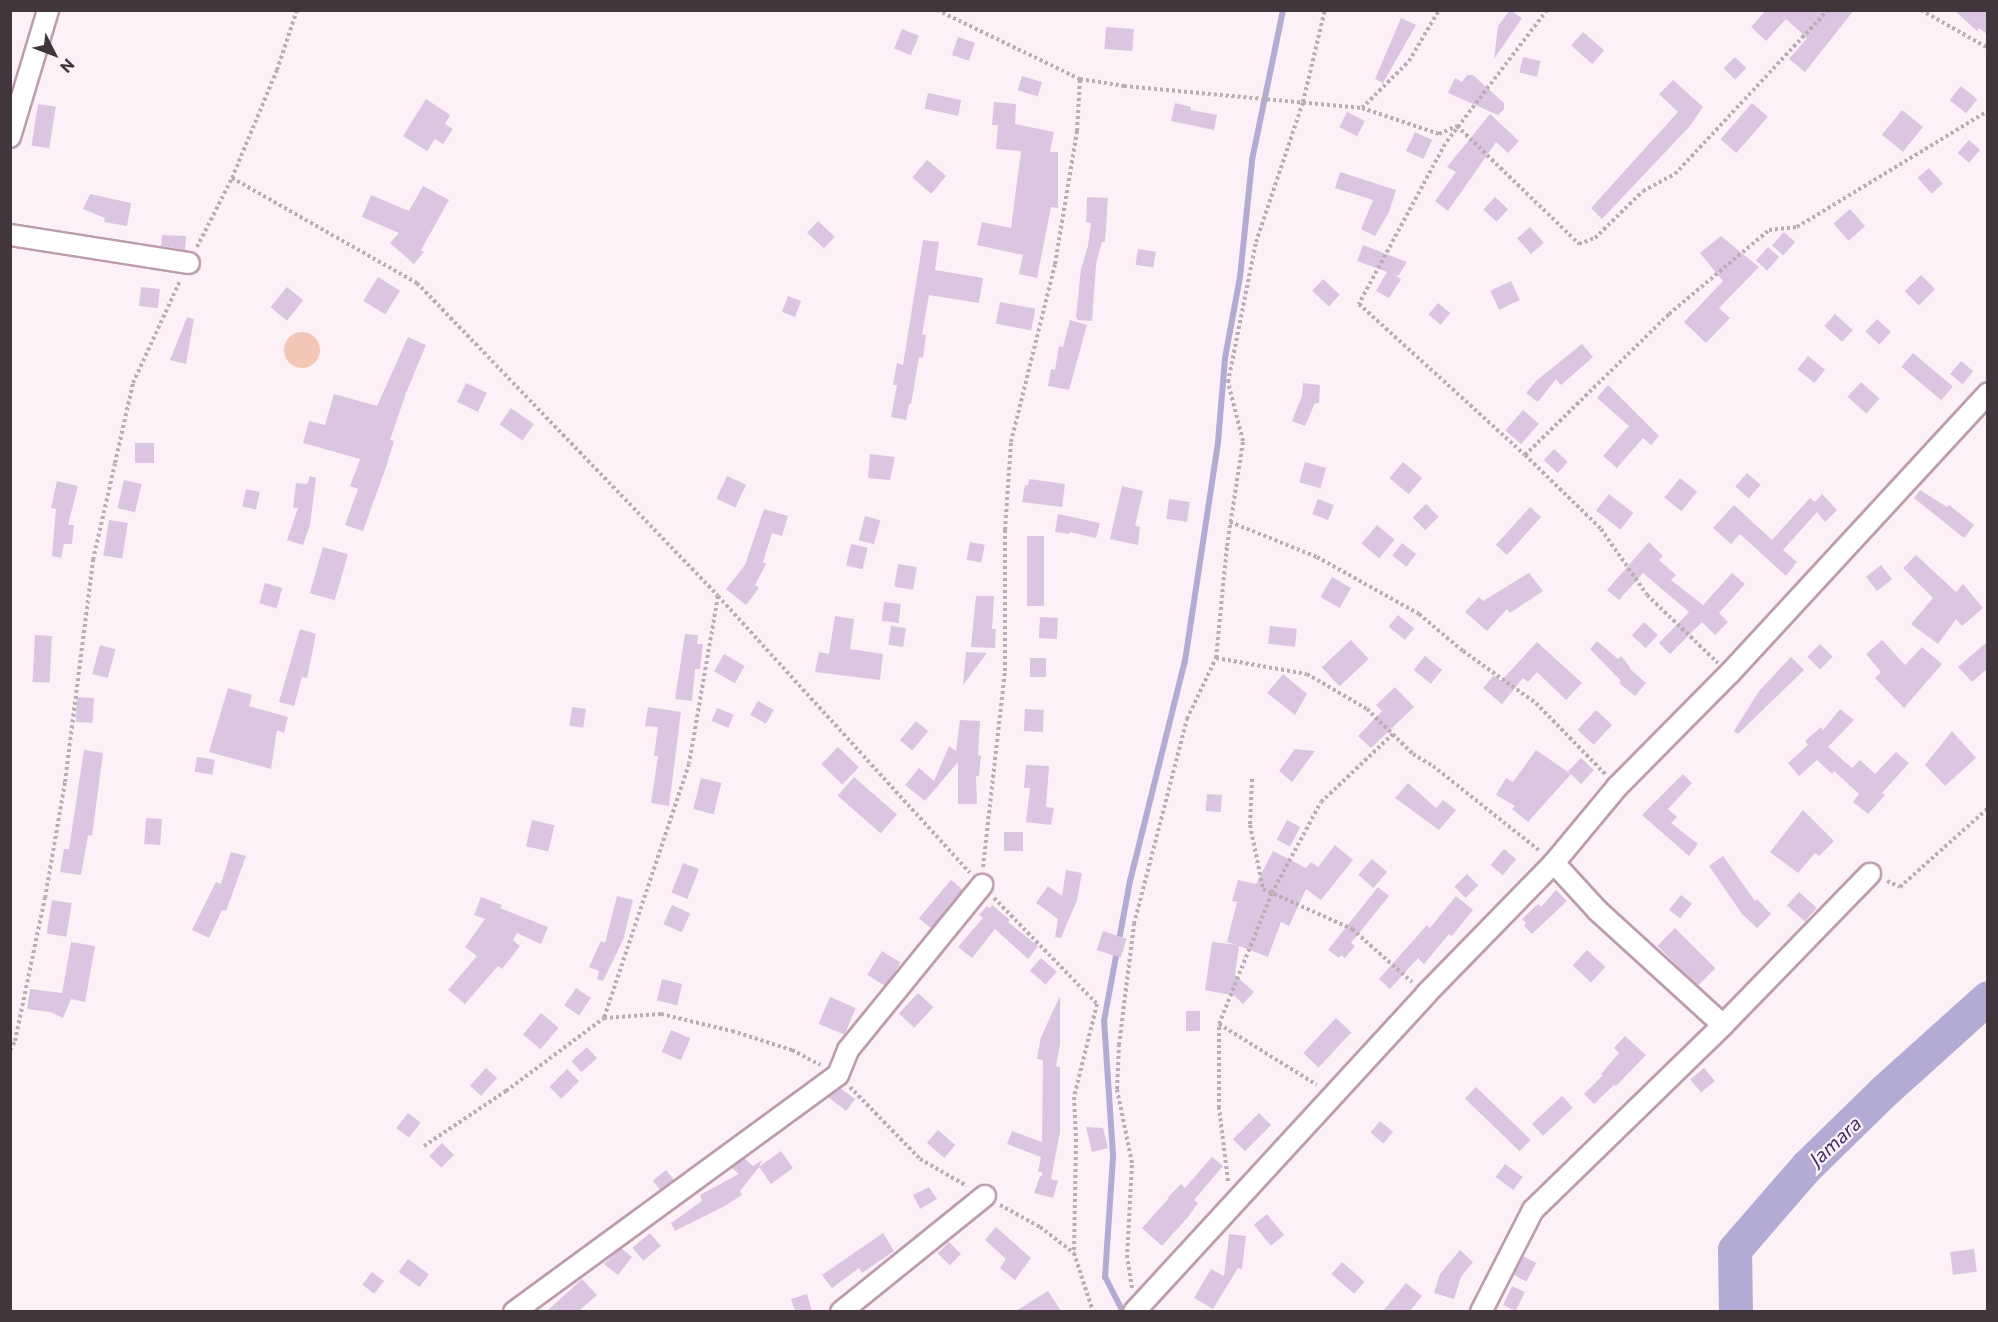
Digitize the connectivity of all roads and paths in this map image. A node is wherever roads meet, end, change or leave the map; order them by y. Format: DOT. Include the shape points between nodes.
graph roads {
  1 [pos="48,10"];
  2 [pos="297,10"];
  3 [pos="937,10"];
  4 [pos="1325,10"];
  5 [pos="1439,10"];
  6 [pos="1547,10"];
  7 [pos="1828,10"];
  8 [pos="1921,10"];
  9 [pos="1988,48"];
  10 [pos="1080,79"];
  11 [pos="1303,102"];
  12 [pos="1362,108"];
  13 [pos="1988,111"];
  14 [pos="1457,126"];
  15 [pos="10,137"];
  16 [pos="232,178"];
  17 [pos="10,235"];
  18 [pos="189,263"];
  19 [pos="1988,393"];
  20 [pos="1525,455"];
  21 [pos="1230,522"];
  22 [pos="718,596"];
  23 [pos="1216,658"];
  24 [pos="1729,674"];
  25 [pos="1393,734"];
  26 [pos="1252,779"];
  27 [pos="1617,787"];
  28 [pos="1988,808"];
  29 [pos="1554,863"];
  30 [pos="1870,874"];
  31 [pos="982,885"];
  32 [pos="1272,892"];
  33 [pos="1426,994"];
  34 [pos="604,1018"];
  35 [pos="1219,1024"];
  36 [pos="1723,1025"];
  37 [pos="10,1050"];
  38 [pos="838,1075"];
  39 [pos="1333,1095"];
  40 [pos="424,1146"];
  41 [pos="985,1196"];
  42 [pos="1231,1206"];
  43 [pos="1074,1254"];
  44 [pos="1135,1310"];
  45 [pos="514,1311"];
  46 [pos="841,1311"];
  47 [pos="1094,1311"];
  48 [pos="1481,1311"];
  1 -- 15 [label="street"];
  2 -- 16 [label="path"];
  3 -- 10 [label="path"];
  4 -- 11 [label="path"];
  5 -- 12 [label="path" via="1409,61"];
  6 -- 14 [label="path"];
  7 -- 14 [label="path" via="1675,174 1643,191 1595,238 1579,244"];
  8 -- 9 [label="path"];
  10 -- 11 [label="path"];
  10 -- 31 [label="path" via="1077,131 1055,264 1011,442 1005,530 1005,671"];
  11 -- 12 [label="path"];
  11 -- 21 [label="path" via="1256,242 1228,382 1243,441"];
  12 -- 14 [label="path" via="1438,134"];
  13 -- 20 [label="path" via="1797,227 1769,230 1669,314"];
  14 -- 20 [label="path" via="1359,304"];
  16 -- 18 [label="path"];
  16 -- 22 [label="path" via="417,283"];
  17 -- 18 [label="street"];
  18 -- 37 [label="path" via="133,382 93,560 65,783 15,1041"];
  19 -- 24 [label="street"];
  20 -- 24 [label="path" via="1601,529 1647,595"];
  21 -- 23 [label="path"];
  21 -- 27 [label="path" via="1317,557 1419,614 1536,703"];
  22 -- 31 [label="path"];
  22 -- 34 [label="path" via="689,764"];
  23 -- 25 [label="path" via="1307,674 1367,709"];
  23 -- 44 [label="path" via="1187,719 1137,912 1120,1034 1117,1089 1132,1163 1127,1258"];
  24 -- 27 [label="street"];
  25 -- 29 [label="path" via="1413,754"];
  25 -- 32 [label="path" via="1321,802"];
  26 -- 32 [label="path" via="1250,825 1263,889"];
  27 -- 29 [label="street"];
  28 -- 30 [label="path" via="1900,887"];
  29 -- 33 [label="street"];
  29 -- 36 [label="street" via="1598,910"];
  30 -- 36 [label="street"];
  31 -- 38 [label="street" via="848,1050"];
  31 -- 43 [label="path" via="1096,1004 1074,1097"];
  32 -- 33 [label="path" via="1352,929"];
  32 -- 35 [label="path"];
  33 -- 39 [label="street"];
  34 -- 38 [label="path" via="661,1014 732,1031 792,1050"];
  34 -- 40 [label="path" via="507,1091"];
  35 -- 39 [label="path"];
  35 -- 42 [label="path" via="1219,1108"];
  36 -- 48 [label="street" via="1533,1210"];
  38 -- 41 [label="path" via="920,1159"];
  38 -- 45 [label="street"];
  39 -- 42 [label="street"];
  41 -- 43 [label="path" via="1040,1227"];
  41 -- 46 [label="street"];
  42 -- 44 [label="street"];
  43 -- 47 [label="path"];
}
